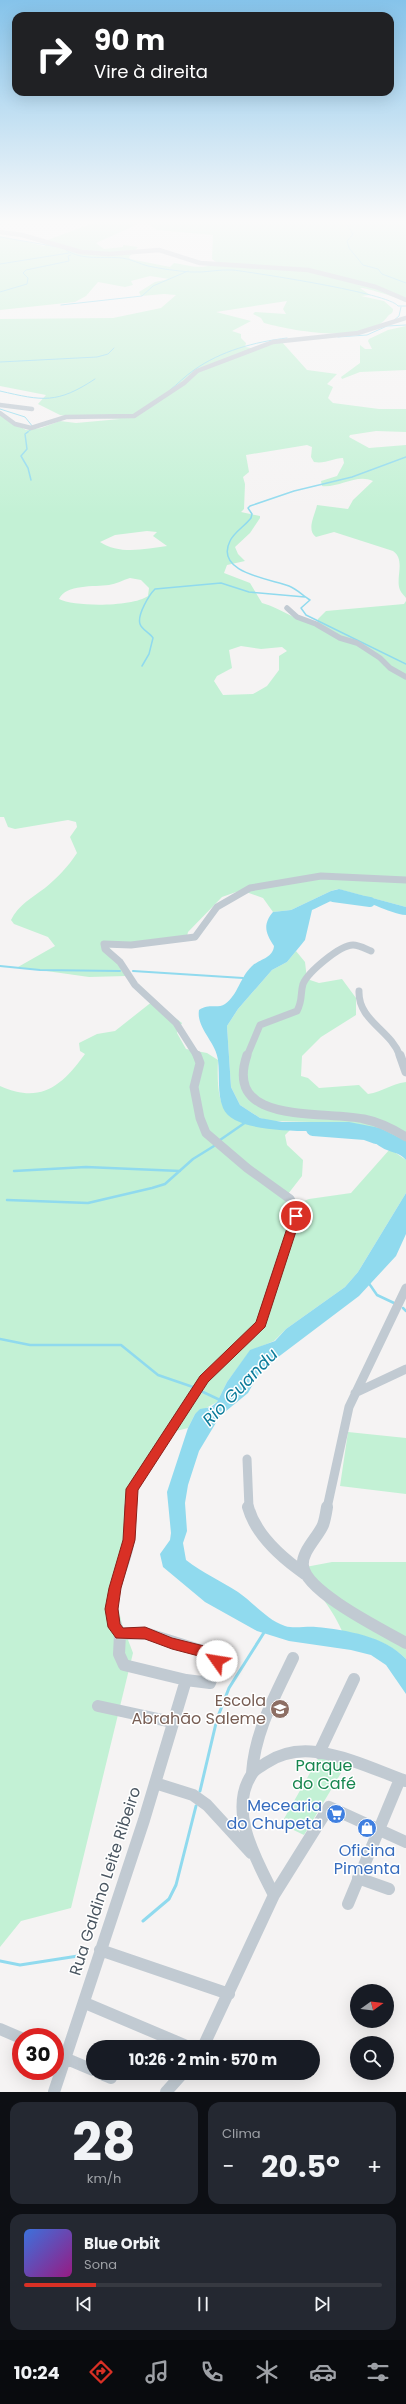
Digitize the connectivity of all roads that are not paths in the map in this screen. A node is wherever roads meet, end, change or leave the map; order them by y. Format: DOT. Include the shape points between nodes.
graph roads {
  1 [pos="401,320"];
  2 [pos="0,405"];
  3 [pos="32,409"];
  4 [pos="0,413"];
  5 [pos="287,608"];
  6 [pos="406,677"];
  7 [pos="406,880"];
  8 [pos="371,951"];
  9 [pos="359,991"];
  10 [pos="406,1072"];
  11 [pos="406,1137"];
  12 [pos="406,1288"];
  13 [pos="406,1369"];
  14 [pos="355,1393"];
  15 [pos="248,1459"];
  16 [pos="305,1574"];
  17 [pos="120,1634"];
  18 [pos="406,1642"];
  19 [pos="293,1658"];
  20 [pos="354,1679"];
  21 [pos="186,1680"];
  22 [pos="98,1706"];
  23 [pos="172,1722"];
  24 [pos="319,1753"];
  25 [pos="252,1773"];
  26 [pos="403,1780"];
  27 [pos="155,1783"];
  28 [pos="380,1829"];
  29 [pos="406,1842"];
  30 [pos="257,1859"];
  31 [pos="358,1878"];
  32 [pos="389,1889"];
  33 [pos="274,1894"];
  34 [pos="348,1904"];
  35 [pos="100,1950"];
  36 [pos="228,1994"];
  37 [pos="84,2003"];
  38 [pos="0,2029"];
  39 [pos="12,2034"];
  40 [pos="172,2040"];
  41 [pos="206,2040"];
  42 [pos="64,2047"];
  43 [pos="64,2058"];
  44 [pos="86,2067"];
  45 [pos="56,2080"];
  46 [pos="176,2080"];
  47 [pos="54,2092"];
  48 [pos="166,2092"];
  1 -- 4 [label="street" via="358,333 289,339 270,344 197,371 134,416 66,417 31,428 15,424"];
  2 -- 3 [label="street"];
  5 -- 6 [label="street" via="297,617 316,624 340,638 358,643"];
  7 -- 17 [label="street" via="321,876 252,888 217,907 195,938 131,945 104,944 105,949 120,962 134,985 176,1024 196,1052 200,1063 194,1087 200,1118 206,1133 247,1168 290,1198 296,1210 293,1228 261,1324 204,1379 133,1486 129,1540 115,1588 112,1617"];
  8 -- 11 [label="street" via="353,946 336,951 318,966 303,984 302,1002 297,1011 260,1025 246,1054 244,1084 251,1098 267,1106 377,1122"];
  9 -- 10 [label="street" via="359,1002 366,1015 395,1044"];
  12 -- 14 [label="street"];
  13 -- 14 [label="street"];
  14 -- 16 [label="street" via="345,1420 322,1525 303,1563"];
  15 -- 16 [label="street" via="247,1499 256,1525 281,1556"];
  16 -- 18 [label="street" via="338,1605"];
  17 -- 21 [label="street" via="119,1654 124,1664"];
  17 -- 21 [label="street" via="145,1633 217,1656 210,1683"];
  19 -- 25 [label="street" via="258,1733"];
  20 -- 24 [label="street"];
  21 -- 23 [label="street, Rua Galdino Leite Ribeiro"];
  22 -- 23 [label="street"];
  23 -- 27 [label="street, Rua Galdino Leite Ribeiro"];
  24 -- 25 [label="street" via="284,1754"];
  24 -- 26 [label="street" via="354,1761"];
  25 -- 30 [label="street" via="242,1810 248,1841"];
  26 -- 28 [label="street"];
  27 -- 30 [label="street" via="193,1795 207,1805"];
  27 -- 35 [label="street, Rua Galdino Leite Ribeiro"];
  28 -- 29 [label="street"];
  28 -- 31 [label="street"];
  28 -- 33 [label="street" via="329,1806"];
  30 -- 33 [label="street"];
  31 -- 32 [label="street"];
  31 -- 34 [label="street"];
  33 -- 36 [label="street"];
  35 -- 36 [label="street"];
  35 -- 37 [label="street, Rua Galdino Leite Ribeiro"];
  36 -- 41 [label="street"];
  37 -- 40 [label="street"];
  37 -- 42 [label="street, Rua Galdino Leite Ribeiro"];
  38 -- 39 [label="street"];
  43 -- 44 [label="street"];
  45 -- 47 [label="street, Rua Galdino Leite Ribeiro"];
  46 -- 48 [label="street"];
}
